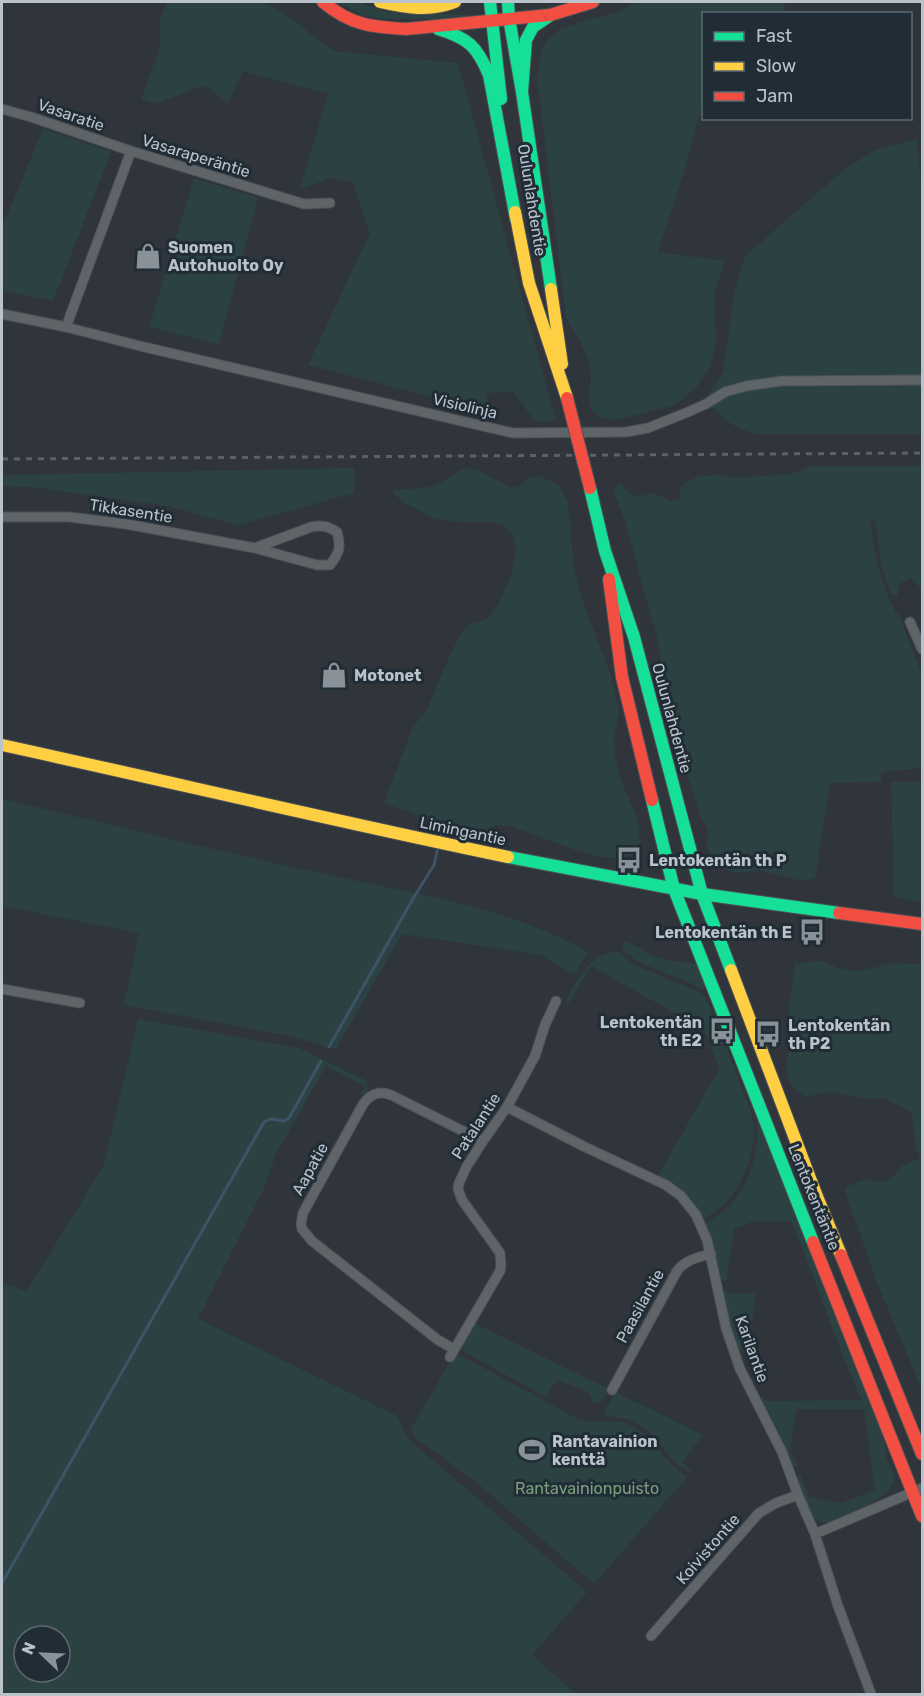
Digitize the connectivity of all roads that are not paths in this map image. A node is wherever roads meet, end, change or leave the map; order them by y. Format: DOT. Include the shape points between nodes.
graph roads {
  1 [pos="323,2"];
  2 [pos="380,2"];
  3 [pos="455,2"];
  4 [pos="490,2"];
  5 [pos="508,2"];
  6 [pos="593,2"];
  7 [pos="550,15"];
  8 [pos="509,18"];
  9 [pos="491,21"];
  10 [pos="431,27"];
  11 [pos="522,92"];
  12 [pos="2,109"];
  13 [pos="131,152"];
  14 [pos="330,203"];
  15 [pos="516,219"];
  16 [pos="2,314"];
  17 [pos="66,327"];
  18 [pos="922,380"];
  19 [pos="567,398"];
  20 [pos="2,517"];
  21 [pos="255,548"];
  22 [pos="605,551"];
  23 [pos="910,621"];
  24 [pos="922,649"];
  25 [pos="2,745"];
  26 [pos="674,889"];
  27 [pos="702,894"];
  28 [pos="922,924"];
  29 [pos="2,989"];
  30 [pos="556,1001"];
  31 [pos="80,1004"];
  32 [pos="507,1107"];
  33 [pos="483,1141"];
  34 [pos="711,1254"];
  35 [pos="452,1353"];
  36 [pos="612,1390"];
  37 [pos="922,1454"];
  38 [pos="918,1490"];
  39 [pos="798,1496"];
  40 [pos="922,1516"];
  41 [pos="815,1534"];
  42 [pos="651,1636"];
  43 [pos="871,1695"];
  1 -- 10 [label="main road" via="360,24 406,29"];
  2 -- 3 [label="main road" via="429,9"];
  4 -- 9 [label="main road, Oulunlahdentie"];
  5 -- 8 [label="main road, Oulunlahdentie"];
  6 -- 7 [label="main road"];
  7 -- 8 [label="main road"];
  7 -- 11 [label="main road" via="533,27 526,40"];
  8 -- 9 [label="main road"];
  8 -- 11 [label="main road, Oulunlahdentie"];
  9 -- 10 [label="main road"];
  9 -- 15 [label="main road, Oulunlahdentie"];
  10 -- 15 [label="main road" via="460,35 481,56 489,75"];
  11 -- 19 [label="main road, Oulunlahdentie"];
  12 -- 13 [label="street, Vasaratie"];
  13 -- 14 [label="street, Vasaraperäntie" via="304,204"];
  13 -- 17 [label="street, Vasaraperäntie"];
  15 -- 19 [label="main road, Oulunlahdentie" via="529,283"];
  16 -- 17 [label="street, Visiolinja"];
  17 -- 18 [label="street, Visiolinja" via="513,433 626,432 648,428 725,392 782,381"];
  19 -- 22 [label="main road, Oulunlahdentie, bridge"];
  20 -- 21 [label="street, Tikkasentie" via="126,524"];
  21 -- 21 [label="street, Tikkasentie" via="330,565 340,545 337,532 321,526"];
  22 -- 26 [label="main road, Oulunlahdentie" via="622,677"];
  22 -- 27 [label="main road, Oulunlahdentie" via="634,637"];
  23 -- 24 [label="street"];
  25 -- 26 [label="main road, Limingantie" via="410,837"];
  26 -- 27 [label="main road, Limingantie"];
  26 -- 38 [label="main road, Lentokentäntie"];
  27 -- 28 [label="main road, Limingantie"];
  27 -- 37 [label="main road, Lentokentäntie" via="816,1194"];
  29 -- 31 [label="street"];
  30 -- 32 [label="street, Patalantie" via="544,1025 539,1048"];
  32 -- 33 [label="street, Patalantie"];
  32 -- 34 [label="street, Karilantie" via="674,1190 696,1215"];
  33 -- 35 [label="street, Patalantie" via="458,1189 500,1254 501,1265"];
  33 -- 35 [label="street, Aapatie" via="391,1095 376,1093 362,1106 301,1218 302,1229 312,1241"];
  34 -- 36 [label="street, Paasilantie" via="689,1261 676,1271"];
  34 -- 39 [label="street, Karilantie" via="726,1328 740,1369 772,1429"];
  38 -- 40 [label="main road, Lentokentäntie"];
  38 -- 41 [label="street"];
  39 -- 41 [label="street, Karilantie"];
  39 -- 42 [label="street, Koivistontie" via="759,1513"];
  41 -- 43 [label="street, Karilantie"];
}
